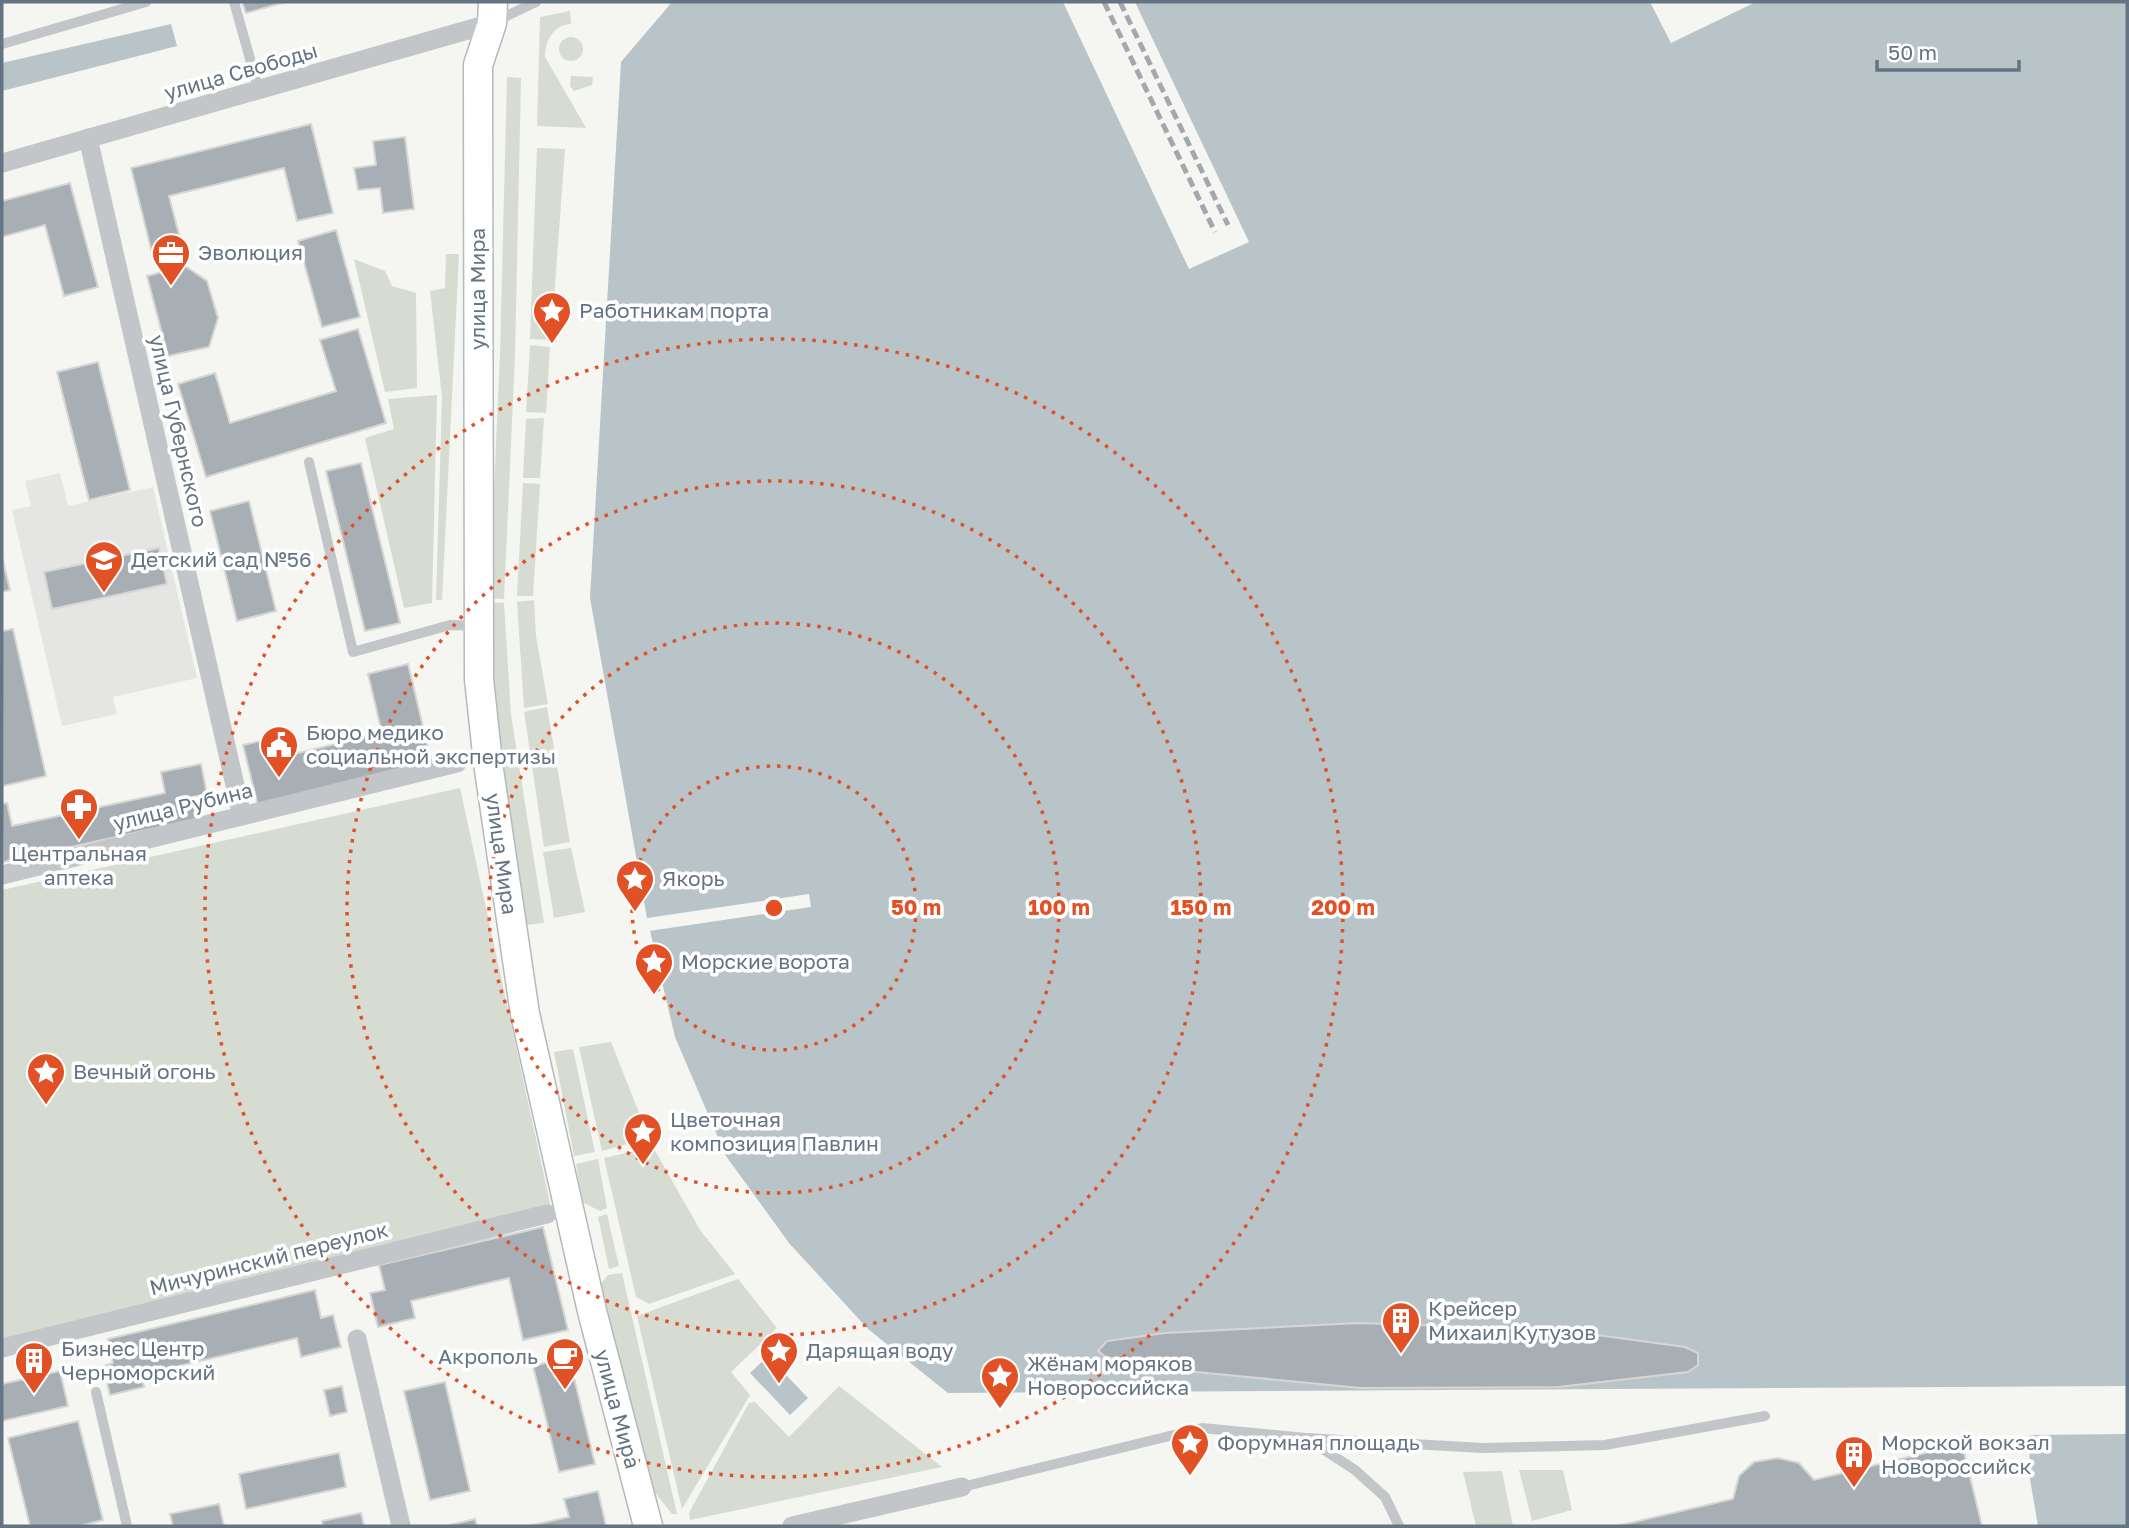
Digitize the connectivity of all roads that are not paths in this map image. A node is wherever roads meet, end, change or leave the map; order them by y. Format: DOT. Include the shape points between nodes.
graph roads {
  1 [pos="146,2"];
  2 [pos="234,2"];
  3 [pos="536,2"];
  4 [pos="492,12"];
  5 [pos="2,44"];
  6 [pos="259,92"];
  7 [pos="88,138"];
  8 [pos="2,163"];
  9 [pos="310,462"];
  10 [pos="479,626"];
  11 [pos="457,763"];
  12 [pos="242,816"];
  13 [pos="2,875"];
  14 [pos="547,1214"];
  15 [pos="357,1339"];
  16 [pos="2,1348"];
  17 [pos="96,1392"];
  18 [pos="1765,1416"];
  19 [pos="1306,1438"];
  20 [pos="962,1487"];
  21 [pos="127,1526"];
  22 [pos="401,1526"];
  23 [pos="648,1526"];
  24 [pos="792,1526"];
  25 [pos="1399,1526"];
  1 -- 5 [label="lane"];
  2 -- 6 [label="lane"];
  3 -- 4 [label="lane"];
  4 -- 6 [label="street, улица Свободы"];
  4 -- 10 [label="street, улица Мира" via="478,65"];
  6 -- 7 [label="street, улица Свободы"];
  7 -- 8 [label="street, улица Свободы"];
  7 -- 12 [label="street, улица Губернского"];
  9 -- 10 [label="lane" via="353,652 450,625"];
  10 -- 23 [label="street, улица Мира" via="488,763 525,1014 592,1311"];
  11 -- 12 [label="street, улица Рубина"];
  12 -- 13 [label="street, улица Рубина"];
  14 -- 16 [label="street, Мичуринский переулок"];
  15 -- 22 [label="street"];
  17 -- 21 [label="lane"];
  18 -- 19 [label="lane" via="1605,1445 1483,1448"];
  19 -- 20 [label="lane" via="1202,1428"];
  19 -- 25 [label="lane" via="1355,1470 1385,1497"];
  20 -- 24 [label="street"];
}
